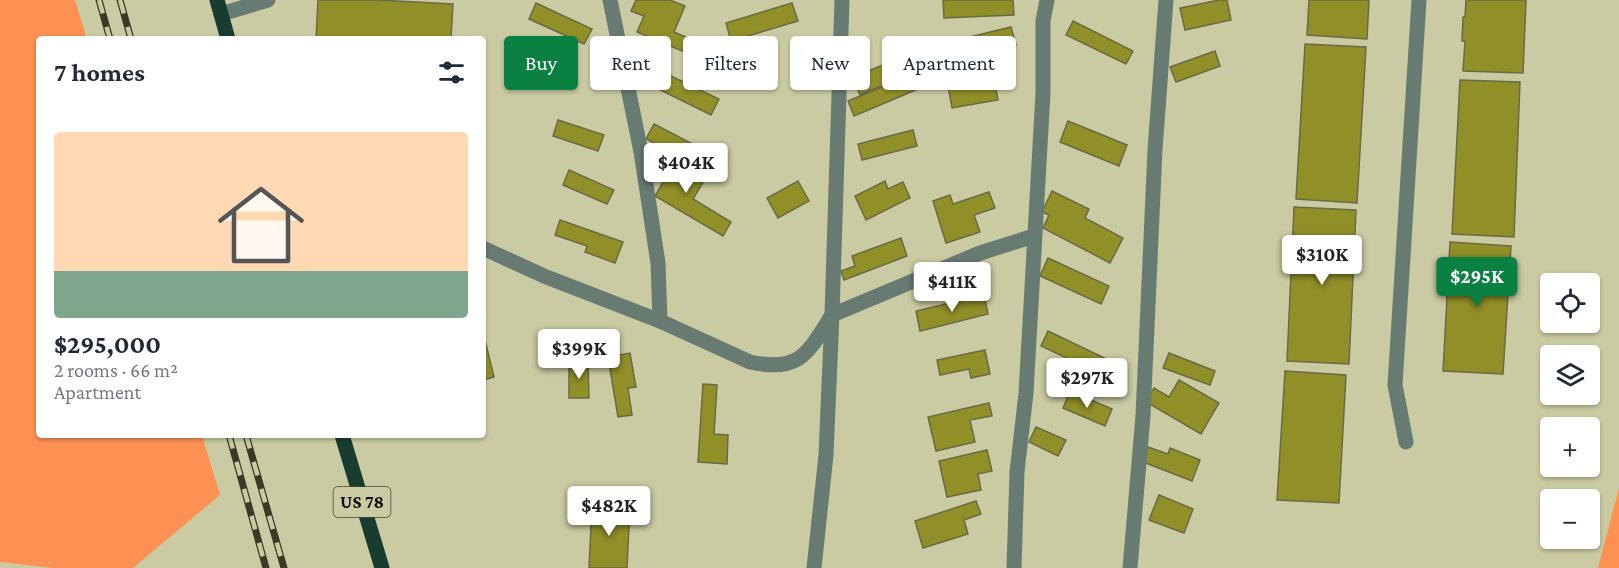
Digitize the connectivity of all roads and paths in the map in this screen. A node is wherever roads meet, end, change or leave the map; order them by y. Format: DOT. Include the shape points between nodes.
graph roads {
  1 [pos="268,0"];
  2 [pos="610,0"];
  3 [pos="842,0"];
  4 [pos="1047,0"];
  5 [pos="1166,0"];
  6 [pos="1419,0"];
  7 [pos="219,7"];
  8 [pos="227,36"];
  9 [pos="1034,236"];
  10 [pos="486,249"];
  11 [pos="832,315"];
  12 [pos="660,321"];
  13 [pos="343,438"];
  14 [pos="1406,442"];
  15 [pos="382,568"];
  16 [pos="814,568"];
  17 [pos="1014,568"];
  18 [pos="1130,568"];
  1 -- 7 [label="street"];
  2 -- 12 [label="street" via="641,152 658,263"];
  3 -- 11 [label="street"];
  4 -- 9 [label="street"];
  5 -- 18 [label="street" via="1143,416"];
  6 -- 14 [label="street" via="1395,385"];
  7 -- 8 [label="main road"];
  9 -- 11 [label="street" via="980,253"];
  9 -- 17 [label="street"];
  10 -- 12 [label="street"];
  11 -- 12 [label="street" via="808,353 793,362 765,366"];
  11 -- 16 [label="street" via="826,455"];
  13 -- 15 [label="main road, US 78"];
}
